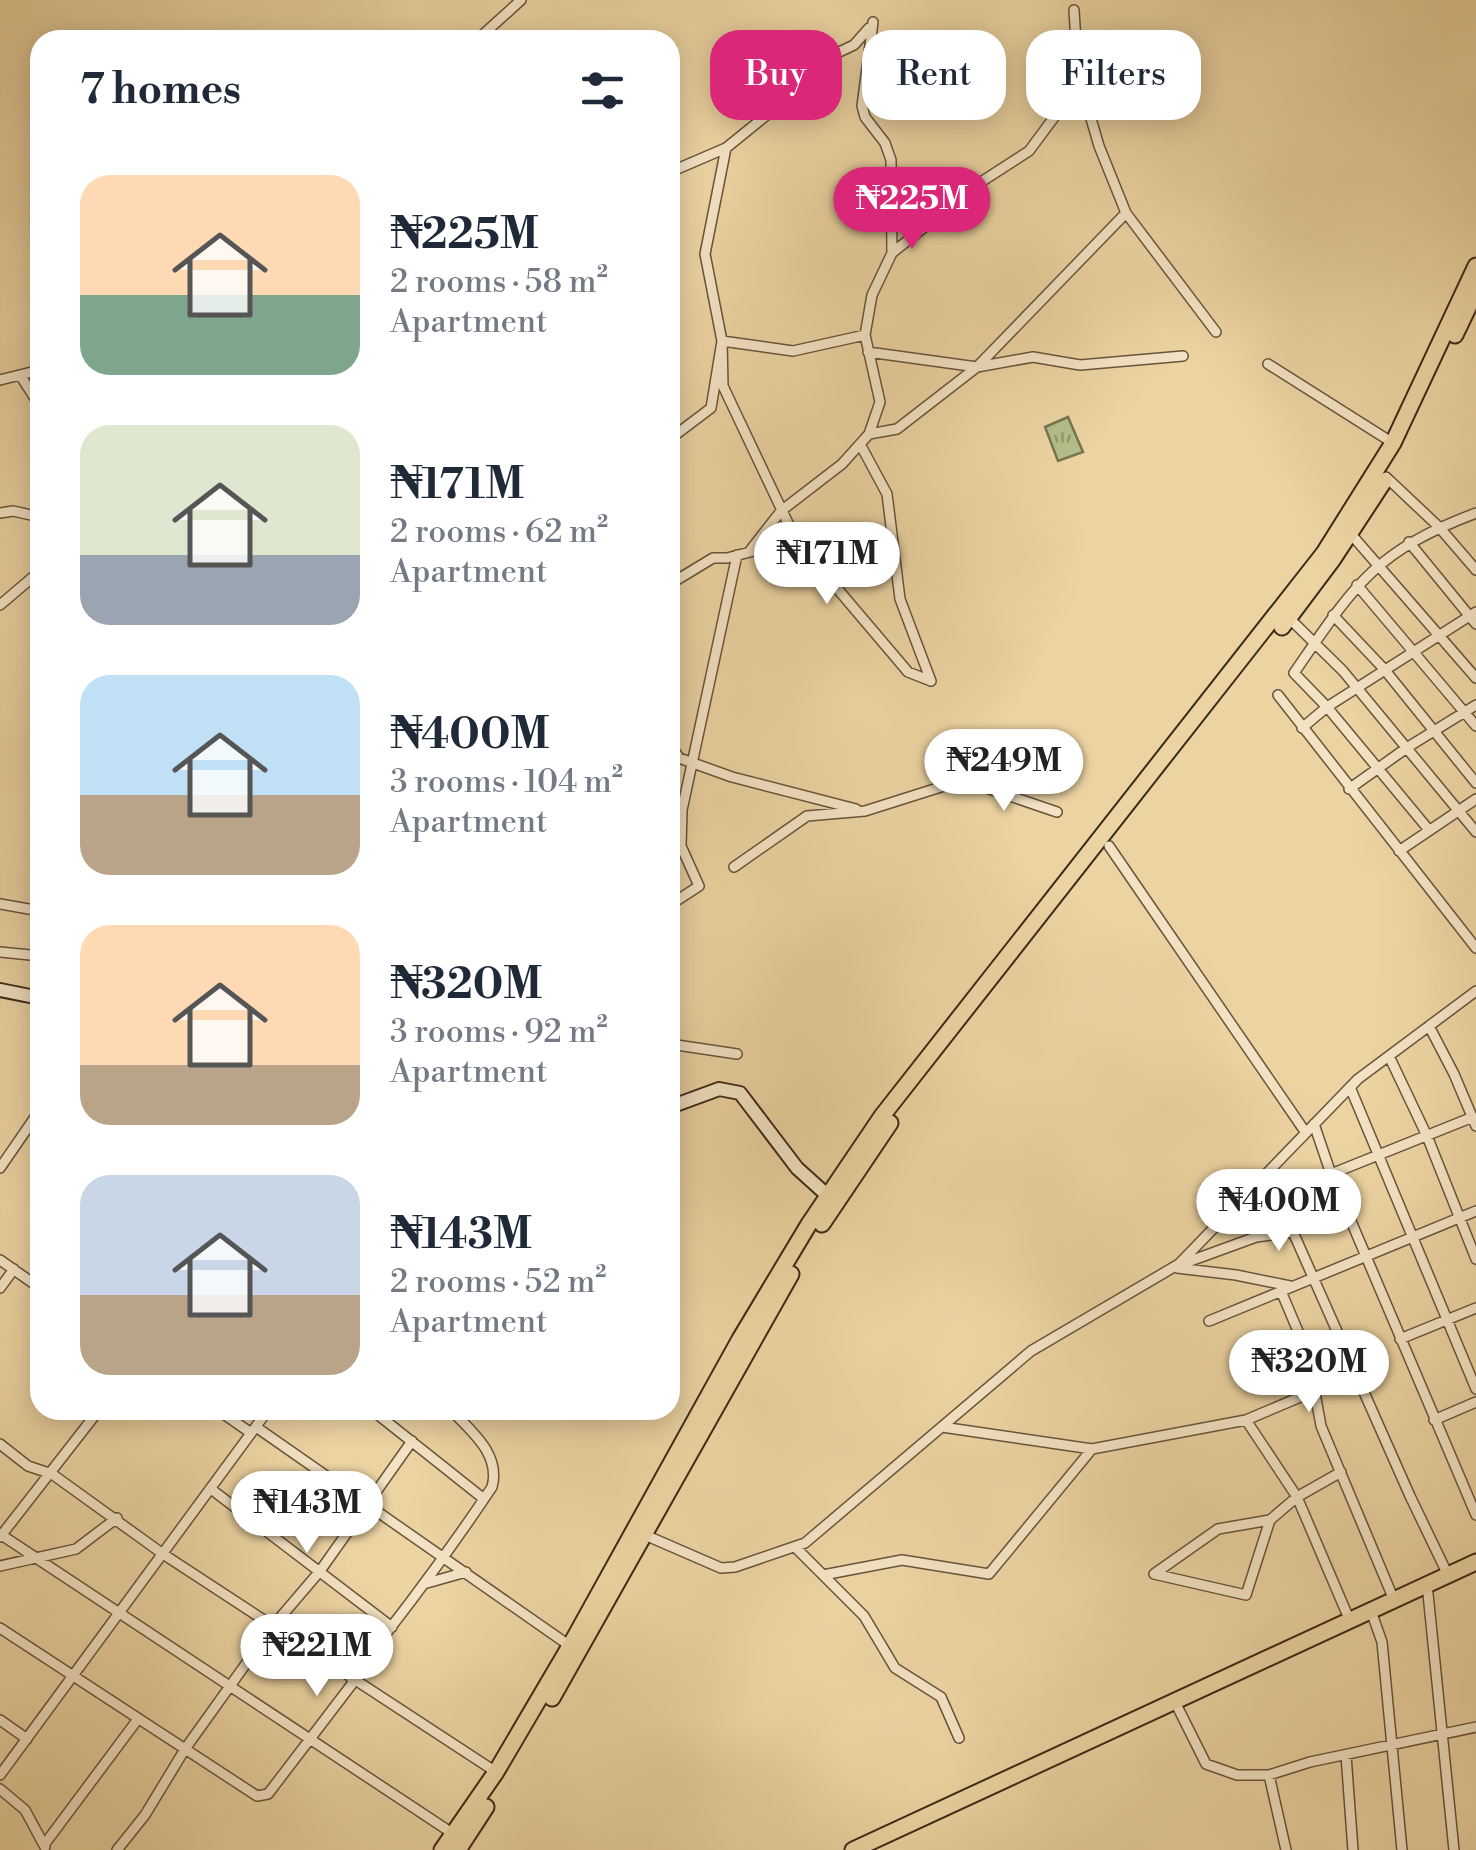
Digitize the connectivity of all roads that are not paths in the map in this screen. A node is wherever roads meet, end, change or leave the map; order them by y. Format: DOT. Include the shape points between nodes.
graph roads {
  1 [pos="520,0"];
  2 [pos="1074,10"];
  3 [pos="488,30"];
  4 [pos="1075,30"];
  5 [pos="1052,120"];
  6 [pos="1092,120"];
  7 [pos="726,148"];
  8 [pos="680,168"];
  9 [pos="1126,213"];
  10 [pos="892,253"];
  11 [pos="1476,266"];
  12 [pos="1476,291"];
  13 [pos="1216,332"];
  14 [pos="864,335"];
  15 [pos="722,341"];
  16 [pos="868,352"];
  17 [pos="1183,356"];
  18 [pos="1268,364"];
  19 [pos="978,367"];
  20 [pos="30,372"];
  21 [pos="20,375"];
  22 [pos="0,380"];
  23 [pos="30,390"];
  24 [pos="680,431"];
  25 [pos="869,434"];
  26 [pos="860,444"];
  27 [pos="1393,444"];
  28 [pos="1386,477"];
  29 [pos="782,510"];
  30 [pos="0,513"];
  31 [pos="30,515"];
  32 [pos="1475,515"];
  33 [pos="1439,527"];
  34 [pos="1350,533"];
  35 [pos="796,540"];
  36 [pos="1409,542"];
  37 [pos="749,552"];
  38 [pos="737,555"];
  39 [pos="1376,564"];
  40 [pos="1476,570"];
  41 [pos="680,578"];
  42 [pos="30,580"];
  43 [pos="1356,585"];
  44 [pos="0,605"];
  45 [pos="1333,615"];
  46 [pos="1474,617"];
  47 [pos="1289,618"];
  48 [pos="1441,634"];
  49 [pos="1315,642"];
  50 [pos="1413,651"];
  51 [pos="1384,670"];
  52 [pos="1476,678"];
  53 [pos="1357,687"];
  54 [pos="1278,694"];
  55 [pos="1327,706"];
  56 [pos="1476,706"];
  57 [pos="1465,713"];
  58 [pos="1476,726"];
  59 [pos="1302,728"];
  60 [pos="1436,732"];
  61 [pos="1408,746"];
  62 [pos="680,758"];
  63 [pos="692,763"];
  64 [pos="1379,770"];
  65 [pos="1476,783"];
  66 [pos="1349,789"];
  67 [pos="1476,798"];
  68 [pos="682,810"];
  69 [pos="1458,810"];
  70 [pos="865,811"];
  71 [pos="1057,812"];
  72 [pos="1429,830"];
  73 [pos="1476,832"];
  74 [pos="1109,846"];
  75 [pos="1399,851"];
  76 [pos="734,867"];
  77 [pos="680,899"];
  78 [pos="0,904"];
  79 [pos="30,909"];
  80 [pos="1476,948"];
  81 [pos="0,952"];
  82 [pos="30,955"];
  83 [pos="0,990"];
  84 [pos="1476,991"];
  85 [pos="30,996"];
  86 [pos="1429,1026"];
  87 [pos="680,1045"];
  88 [pos="737,1054"];
  89 [pos="1389,1056"];
  90 [pos="1350,1088"];
  91 [pos="680,1103"];
  92 [pos="1474,1122"];
  93 [pos="30,1124"];
  94 [pos="1314,1124"];
  95 [pos="1306,1133"];
  96 [pos="1426,1136"];
  97 [pos="1380,1155"];
  98 [pos="0,1168"];
  99 [pos="1333,1178"];
  100 [pos="828,1196"];
  101 [pos="1476,1211"];
  102 [pos="1459,1217"];
  103 [pos="1293,1232"];
  104 [pos="1414,1236"];
  105 [pos="1368,1254"];
  106 [pos="1476,1259"];
  107 [pos="0,1260"];
  108 [pos="1177,1266"];
  109 [pos="14,1269"];
  110 [pos="1312,1277"];
  111 [pos="30,1281"];
  112 [pos="1292,1286"];
  113 [pos="0,1288"];
  114 [pos="1281,1291"];
  115 [pos="1476,1308"];
  116 [pos="1448,1319"];
  117 [pos="1210,1320"];
  118 [pos="1400,1339"];
  119 [pos="1357,1374"];
  120 [pos="1476,1389"];
  121 [pos="1315,1392"];
  122 [pos="1476,1402"];
  123 [pos="92,1420"];
  124 [pos="236,1420"];
  125 [pos="261,1420"];
  126 [pos="385,1420"];
  127 [pos="461,1420"];
  128 [pos="1246,1420"];
  129 [pos="1434,1420"];
  130 [pos="942,1426"];
  131 [pos="254,1430"];
  132 [pos="412,1441"];
  133 [pos="0,1444"];
  134 [pos="1092,1449"];
  135 [pos="1341,1472"];
  136 [pos="52,1474"];
  137 [pos="211,1489"];
  138 [pos="1297,1497"];
  139 [pos="484,1499"];
  140 [pos="366,1505"];
  141 [pos="1476,1515"];
  142 [pos="117,1518"];
  143 [pos="1270,1520"];
  144 [pos="0,1535"];
  145 [pos="645,1535"];
  146 [pos="796,1548"];
  147 [pos="162,1554"];
  148 [pos="442,1556"];
  149 [pos="34,1558"];
  150 [pos="1475,1565"];
  151 [pos="0,1566"];
  152 [pos="320,1571"];
  153 [pos="466,1572"];
  154 [pos="1448,1574"];
  155 [pos="823,1575"];
  156 [pos="427,1584"];
  157 [pos="1427,1584"];
  158 [pos="1394,1600"];
  159 [pos="1371,1611"];
  160 [pos="119,1612"];
  161 [pos="1350,1621"];
  162 [pos="273,1626"];
  163 [pos="392,1627"];
  164 [pos="0,1628"];
  165 [pos="570,1646"];
  166 [pos="72,1673"];
  167 [pos="353,1679"];
  168 [pos="231,1687"];
  169 [pos="1176,1702"];
  170 [pos="138,1719"];
  171 [pos="0,1720"];
  172 [pos="1476,1728"];
  173 [pos="1443,1734"];
  174 [pos="959,1738"];
  175 [pos="27,1739"];
  176 [pos="311,1740"];
  177 [pos="1393,1745"];
  178 [pos="186,1750"];
  179 [pos="1346,1755"];
  180 [pos="496,1772"];
  181 [pos="1269,1775"];
  182 [pos="0,1776"];
  183 [pos="0,1789"];
  184 [pos="456,1843"];
  185 [pos="45,1848"];
  186 [pos="117,1850"];
  187 [pos="442,1850"];
  188 [pos="853,1850"];
  189 [pos="1286,1850"];
  190 [pos="1353,1850"];
  191 [pos="1402,1850"];
  192 [pos="1454,1850"];
  1 -- 3 [label="street"];
  2 -- 4 [label="street"];
  5 -- 10 [label="street" via="1029,150"];
  6 -- 9 [label="street"];
  7 -- 8 [label="street"];
  7 -- 10 [label="street" via="774,110 818,62 854,46 873,22 862,106 891,160"];
  7 -- 15 [label="street" via="705,254"];
  9 -- 13 [label="street"];
  9 -- 19 [label="street"];
  10 -- 14 [label="street" via="872,295"];
  11 -- 27 [label="highway"];
  12 -- 28 [label="highway"];
  14 -- 15 [label="street" via="793,351"];
  14 -- 16 [label="street"];
  15 -- 24 [label="street" via="711,408"];
  15 -- 29 [label="street" via="723,386"];
  16 -- 19 [label="street"];
  16 -- 25 [label="street" via="880,402"];
  17 -- 19 [label="street" via="1080,365 1033,356"];
  18 -- 27 [label="street"];
  19 -- 25 [label="street" via="897,429"];
  20 -- 21 [label="street"];
  21 -- 22 [label="street"];
  21 -- 23 [label="street"];
  25 -- 26 [label="street"];
  26 -- 29 [label="street"];
  26 -- 35 [label="street" via="887,494 900,599 931,681 908,672"];
  27 -- 100 [label="highway" via="1297,591 882,1116"];
  28 -- 33 [label="street"];
  28 -- 34 [label="highway"];
  29 -- 35 [label="street"];
  29 -- 37 [label="street"];
  30 -- 31 [label="street"];
  32 -- 33 [label="street"];
  33 -- 36 [label="street"];
  33 -- 40 [label="street"];
  34 -- 39 [label="street"];
  34 -- 47 [label="highway"];
  35 -- 37 [label="street"];
  36 -- 39 [label="street"];
  36 -- 46 [label="street"];
  37 -- 38 [label="street"];
  38 -- 41 [label="street" via="714,558"];
  38 -- 63 [label="street"];
  39 -- 43 [label="street"];
  39 -- 48 [label="street"];
  42 -- 44 [label="street"];
  43 -- 45 [label="street"];
  43 -- 50 [label="street"];
  45 -- 49 [label="street"];
  45 -- 51 [label="street"];
  46 -- 48 [label="street"];
  47 -- 49 [label="street"];
  47 -- 74 [label="highway"];
  48 -- 50 [label="street"];
  48 -- 52 [label="street"];
  49 -- 53 [label="street"];
  49 -- 55 [label="street" via="1294,673"];
  50 -- 51 [label="street"];
  50 -- 57 [label="street"];
  51 -- 53 [label="street"];
  51 -- 60 [label="street"];
  53 -- 55 [label="street"];
  53 -- 61 [label="street"];
  54 -- 59 [label="street"];
  55 -- 59 [label="street"];
  55 -- 64 [label="street"];
  56 -- 57 [label="street"];
  57 -- 58 [label="street"];
  57 -- 60 [label="street"];
  59 -- 66 [label="street"];
  60 -- 61 [label="street"];
  60 -- 65 [label="street"];
  61 -- 64 [label="street"];
  61 -- 69 [label="street"];
  62 -- 63 [label="street"];
  63 -- 68 [label="street"];
  63 -- 70 [label="street"];
  64 -- 66 [label="street"];
  64 -- 72 [label="street"];
  66 -- 75 [label="street"];
  67 -- 69 [label="street"];
  68 -- 77 [label="street" via="681,846 700,886"];
  69 -- 72 [label="street"];
  69 -- 73 [label="street"];
  70 -- 71 [label="street" via="963,780"];
  70 -- 76 [label="street" via="807,816"];
  72 -- 75 [label="street"];
  74 -- 95 [label="street"];
  74 -- 145 [label="highway" via="854,1176 749,1344"];
  75 -- 80 [label="street"];
  78 -- 79 [label="street"];
  81 -- 82 [label="street"];
  83 -- 85 [label="street"];
  84 -- 86 [label="street"];
  86 -- 89 [label="street"];
  86 -- 92 [label="street"];
  87 -- 88 [label="street"];
  89 -- 90 [label="street"];
  89 -- 96 [label="street"];
  90 -- 94 [label="street"];
  90 -- 97 [label="street"];
  91 -- 100 [label="street" via="719,1088 740,1093 797,1168"];
  92 -- 96 [label="street"];
  93 -- 98 [label="street"];
  94 -- 95 [label="street"];
  94 -- 99 [label="street"];
  95 -- 108 [label="street"];
  96 -- 97 [label="street"];
  96 -- 102 [label="street"];
  97 -- 99 [label="street"];
  97 -- 104 [label="street"];
  99 -- 103 [label="street"];
  99 -- 105 [label="street"];
  100 -- 165 [label="highway" via="740,1338"];
  101 -- 102 [label="street"];
  102 -- 104 [label="street"];
  102 -- 106 [label="street"];
  103 -- 108 [label="street"];
  103 -- 110 [label="street"];
  104 -- 105 [label="street"];
  104 -- 116 [label="street"];
  105 -- 110 [label="street"];
  105 -- 118 [label="street"];
  107 -- 109 [label="street"];
  108 -- 112 [label="street"];
  108 -- 130 [label="street" via="1031,1352"];
  109 -- 111 [label="street"];
  109 -- 113 [label="street"];
  110 -- 112 [label="street"];
  110 -- 119 [label="street"];
  112 -- 114 [label="street"];
  114 -- 117 [label="street"];
  114 -- 121 [label="street" via="1308,1354"];
  115 -- 116 [label="street"];
  116 -- 118 [label="street"];
  116 -- 120 [label="street"];
  118 -- 129 [label="street"];
  119 -- 121 [label="street"];
  119 -- 154 [label="street"];
  121 -- 128 [label="street"];
  121 -- 135 [label="street"];
  122 -- 129 [label="street"];
  123 -- 136 [label="street"];
  124 -- 131 [label="street"];
  125 -- 131 [label="street"];
  126 -- 132 [label="street"];
  127 -- 139 [label="street" via="492,1462 495,1476"];
  128 -- 134 [label="street"];
  128 -- 138 [label="street"];
  129 -- 141 [label="street"];
  130 -- 134 [label="street"];
  130 -- 146 [label="street"];
  131 -- 137 [label="street"];
  131 -- 140 [label="street"];
  132 -- 139 [label="street"];
  132 -- 140 [label="street"];
  133 -- 136 [label="street" via="28,1466"];
  134 -- 155 [label="street" via="989,1574 902,1560"];
  135 -- 138 [label="street"];
  135 -- 158 [label="street"];
  136 -- 142 [label="street"];
  136 -- 144 [label="street"];
  137 -- 147 [label="street"];
  137 -- 152 [label="street"];
  138 -- 143 [label="street"];
  138 -- 161 [label="street"];
  139 -- 148 [label="street"];
  140 -- 148 [label="street"];
  140 -- 152 [label="street"];
  142 -- 147 [label="street"];
  142 -- 149 [label="street" via="76,1550"];
  143 -- 143 [label="street" via="1246,1595 1154,1574 1218,1529"];
  144 -- 149 [label="street"];
  145 -- 146 [label="street" via="720,1568"];
  145 -- 184 [label="highway" via="514,1762"];
  146 -- 155 [label="street"];
  147 -- 160 [label="street"];
  147 -- 162 [label="street"];
  148 -- 153 [label="street"];
  148 -- 156 [label="street"];
  149 -- 151 [label="street"];
  149 -- 160 [label="street"];
  150 -- 154 [label="highway"];
  152 -- 162 [label="street"];
  152 -- 163 [label="street"];
  153 -- 156 [label="street"];
  153 -- 165 [label="street"];
  154 -- 157 [label="highway"];
  155 -- 174 [label="street" via="864,1616 895,1668 942,1697"];
  156 -- 163 [label="street"];
  157 -- 158 [label="highway"];
  157 -- 173 [label="street"];
  158 -- 159 [label="highway"];
  159 -- 161 [label="highway"];
  159 -- 177 [label="street" via="1382,1642"];
  160 -- 166 [label="street"];
  160 -- 168 [label="street"];
  161 -- 169 [label="highway"];
  162 -- 167 [label="street"];
  162 -- 168 [label="street"];
  163 -- 167 [label="street"];
  164 -- 166 [label="street"];
  165 -- 180 [label="highway"];
  166 -- 170 [label="street"];
  166 -- 175 [label="street"];
  167 -- 176 [label="street"];
  167 -- 180 [label="street"];
  168 -- 176 [label="street"];
  168 -- 178 [label="street"];
  169 -- 181 [label="street" via="1206,1764 1237,1776"];
  169 -- 188 [label="highway"];
  170 -- 178 [label="street"];
  170 -- 185 [label="street"];
  171 -- 175 [label="street"];
  172 -- 173 [label="street"];
  173 -- 177 [label="street"];
  173 -- 192 [label="street"];
  175 -- 182 [label="street"];
  176 -- 178 [label="street" via="264,1796 250,1794"];
  176 -- 184 [label="street"];
  177 -- 179 [label="street"];
  177 -- 191 [label="street"];
  178 -- 186 [label="street"];
  179 -- 181 [label="street"];
  179 -- 190 [label="street"];
  180 -- 184 [label="highway"];
  181 -- 189 [label="street"];
  183 -- 185 [label="street" via="26,1810"];
  184 -- 187 [label="highway"];
}
